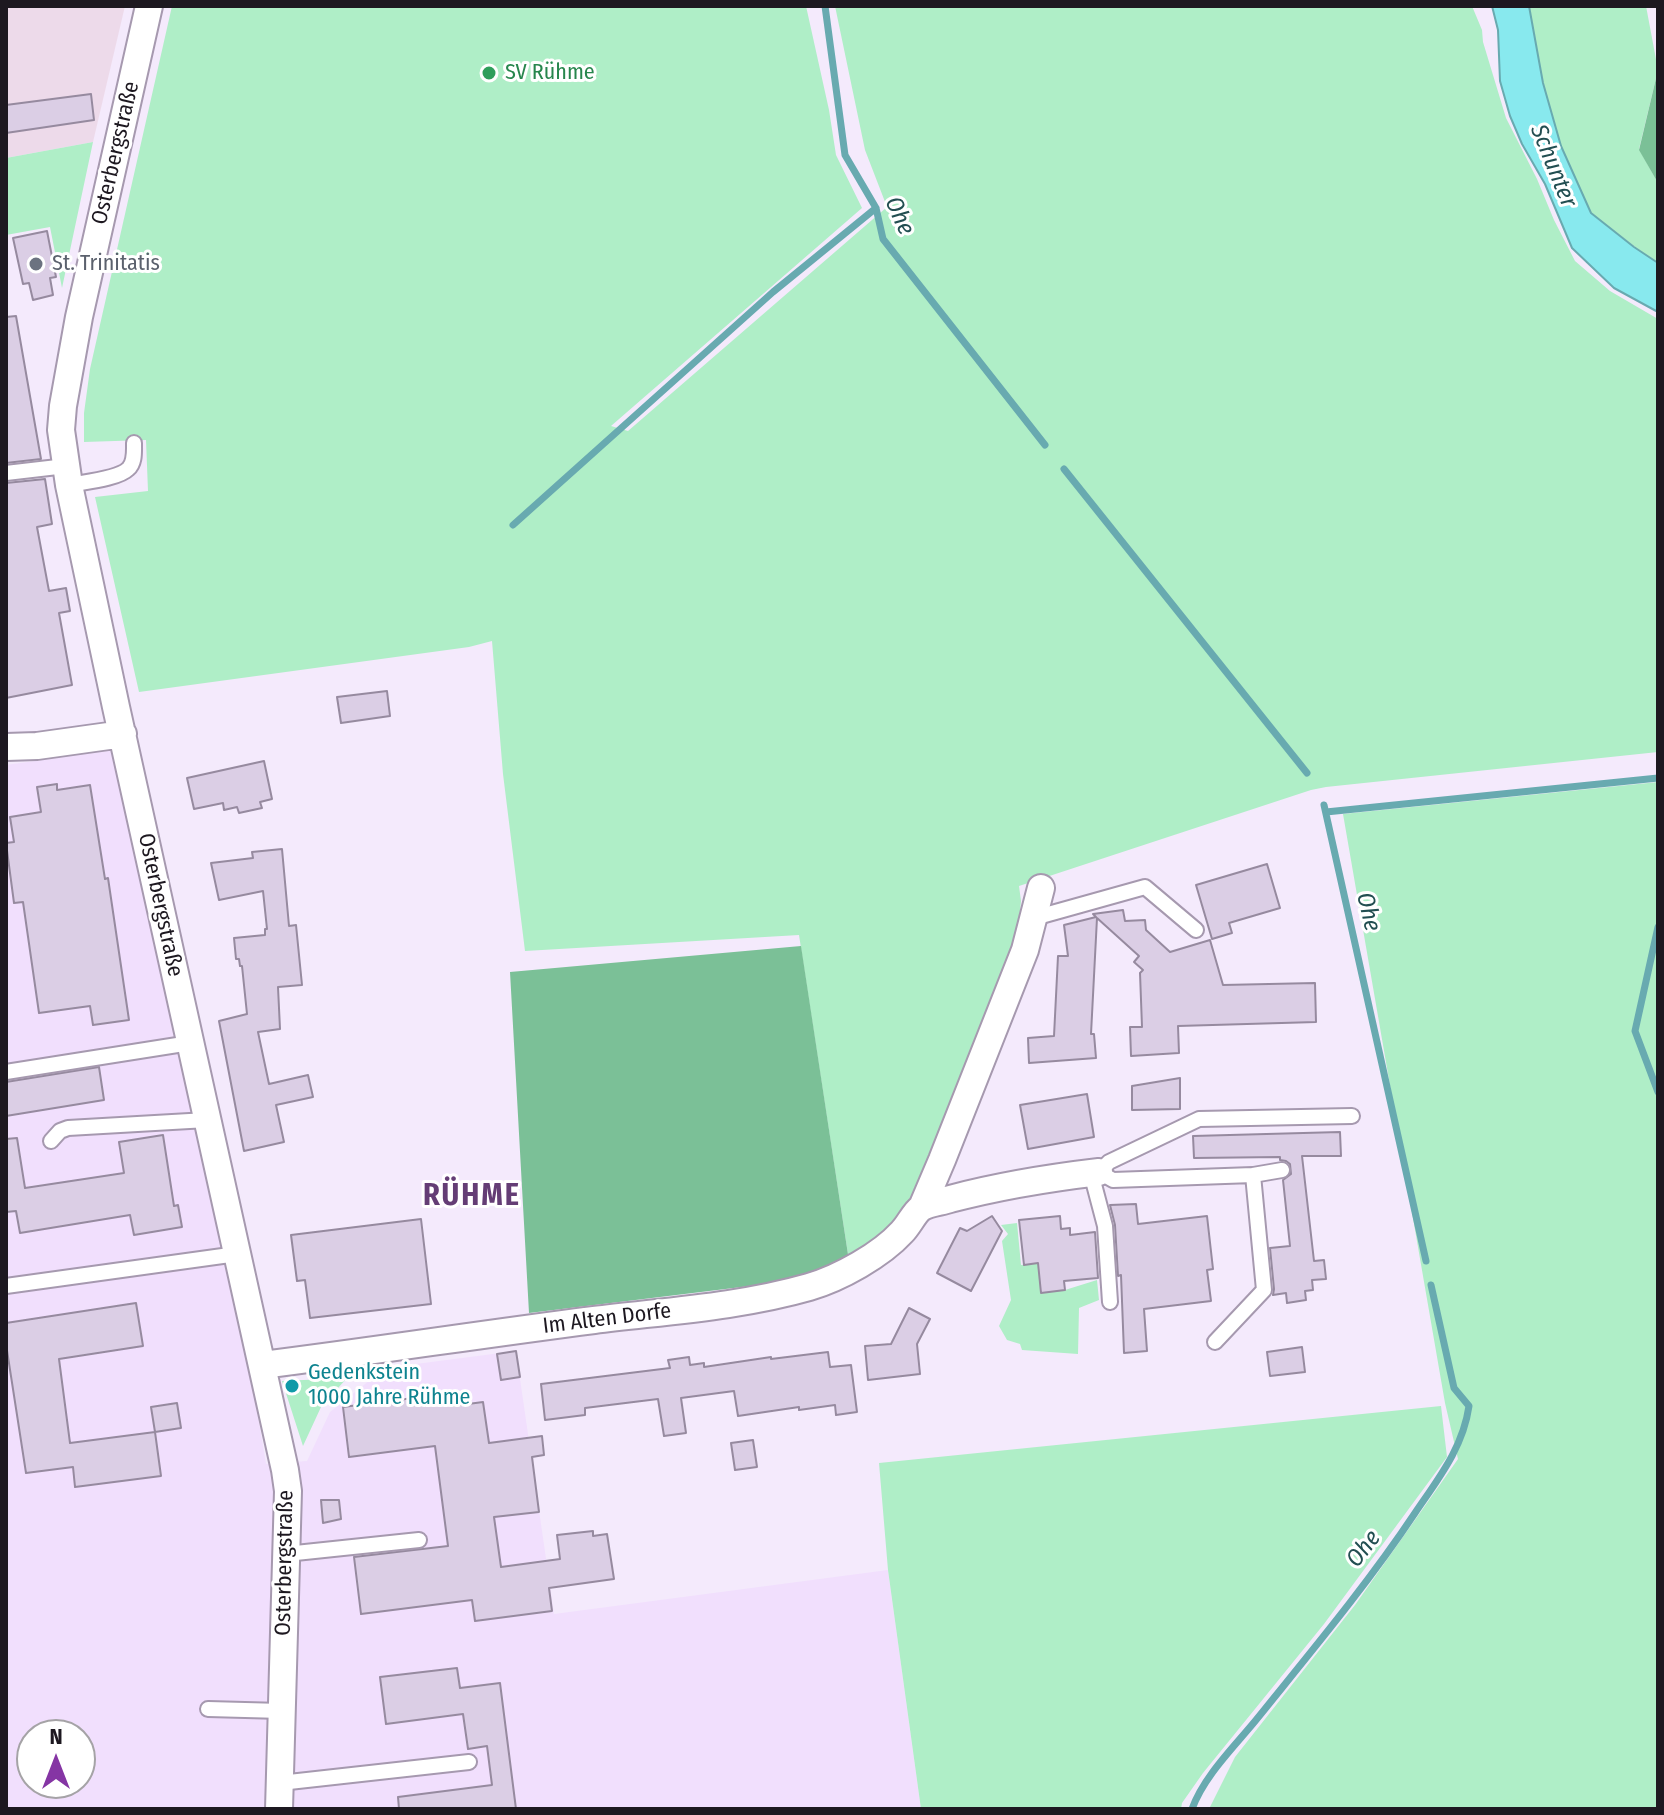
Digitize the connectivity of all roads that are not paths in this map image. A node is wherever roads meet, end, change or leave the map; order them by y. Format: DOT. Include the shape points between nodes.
graph roads {
  1 [pos="149,6"];
  2 [pos="134,443"];
  3 [pos="6,473"];
  4 [pos="68,476"];
  5 [pos="123,734"];
  6 [pos="6,747"];
  7 [pos="1041,888"];
  8 [pos="1034,918"];
  9 [pos="1196,930"];
  10 [pos="190,1043"];
  11 [pos="6,1072"];
  12 [pos="1352,1116"];
  13 [pos="207,1120"];
  14 [pos="51,1141"];
  15 [pos="1282,1170"];
  16 [pos="1095,1173"];
  17 [pos="1253,1175"];
  18 [pos="922,1207"];
  19 [pos="237,1254"];
  20 [pos="6,1286"];
  21 [pos="1110,1302"];
  22 [pos="1215,1342"];
  23 [pos="263,1365"];
  24 [pos="419,1540"];
  25 [pos="286,1554"];
  26 [pos="208,1709"];
  27 [pos="282,1711"];
  28 [pos="469,1762"];
  29 [pos="280,1783"];
  30 [pos="279,1809"];
  1 -- 4 [label="street, Osterbergstraße" via="67,382 61,430"];
  2 -- 4 [label="lane" via="132,462 119,474"];
  3 -- 4 [label="lane"];
  4 -- 5 [label="street, Osterbergstraße"];
  5 -- 6 [label="street"];
  5 -- 10 [label="street, Osterbergstraße"];
  7 -- 8 [label="street, Im Alten Dorfe"];
  8 -- 9 [label="lane" via="1145,887"];
  8 -- 18 [label="street, Im Alten Dorfe"];
  10 -- 11 [label="lane"];
  10 -- 13 [label="street, Osterbergstraße"];
  12 -- 16 [label="lane" via="1199,1119"];
  13 -- 14 [label="lane" via="68,1128"];
  13 -- 19 [label="street, Osterbergstraße"];
  15 -- 17 [label="lane"];
  16 -- 17 [label="lane" via="1113,1180"];
  16 -- 18 [label="street" via="1010,1185"];
  16 -- 21 [label="lane"];
  17 -- 22 [label="lane" via="1264,1290"];
  18 -- 23 [label="street, Im Alten Dorfe" via="902,1233 866,1260 787,1293"];
  19 -- 20 [label="lane"];
  19 -- 23 [label="street, Osterbergstraße"];
  23 -- 25 [label="street, Osterbergstraße" via="287,1481"];
  24 -- 25 [label="lane"];
  25 -- 27 [label="street, Osterbergstraße"];
  26 -- 27 [label="lane"];
  27 -- 29 [label="street, Osterbergstraße"];
  28 -- 29 [label="lane"];
  29 -- 30 [label="street, Osterbergstraße"];
}
